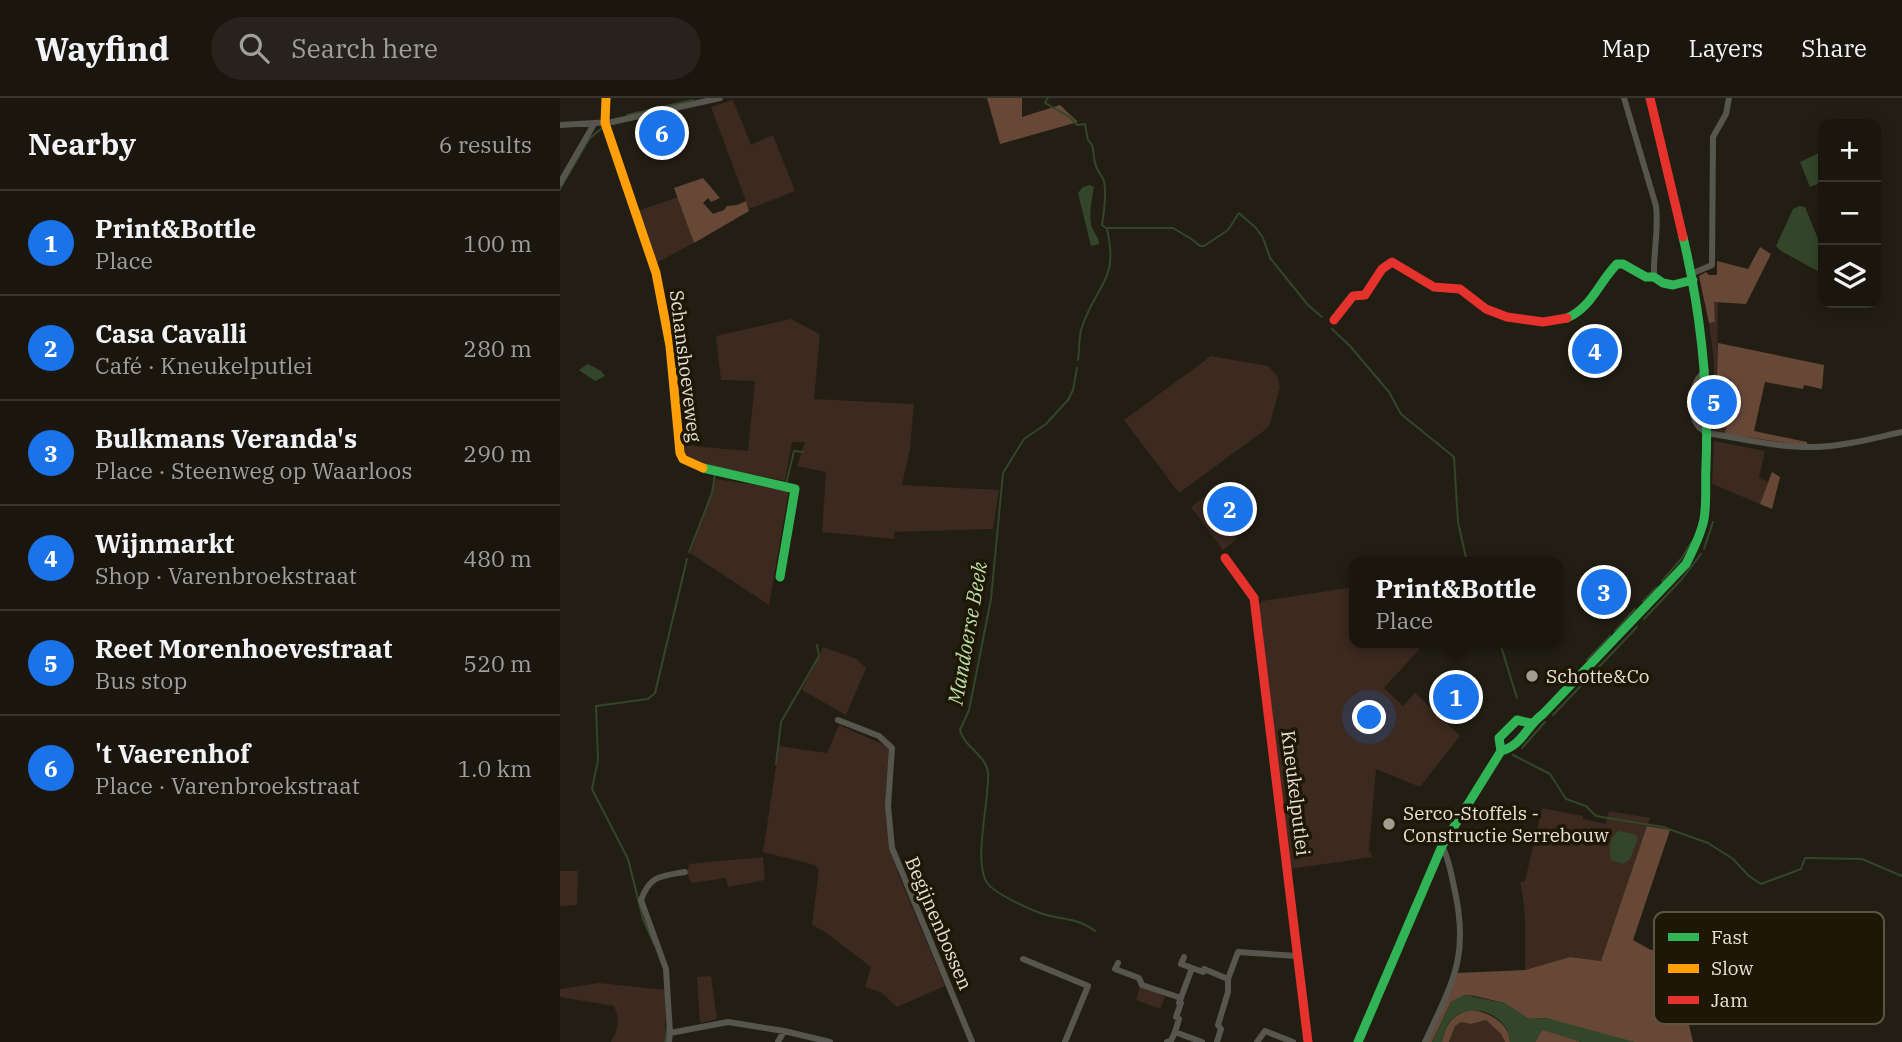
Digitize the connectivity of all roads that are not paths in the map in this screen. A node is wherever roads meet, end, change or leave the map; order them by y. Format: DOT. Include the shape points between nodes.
graph roads {
  1 [pos="606,98"];
  2 [pos="720,98"];
  3 [pos="1624,98"];
  4 [pos="1650,98"];
  5 [pos="1729,98"];
  6 [pos="606,122"];
  7 [pos="594,124"];
  8 [pos="560,125"];
  9 [pos="560,183"];
  10 [pos="1654,277"];
  11 [pos="1692,277"];
  12 [pos="1334,320"];
  13 [pos="1706,371"];
  14 [pos="1902,432"];
  15 [pos="1708,433"];
  16 [pos="1225,558"];
  17 [pos="780,577"];
  18 [pos="838,720"];
  19 [pos="1530,723"];
  20 [pos="1501,751"];
  21 [pos="1442,846"];
  22 [pos="685,872"];
  23 [pos="1299,956"];
  24 [pos="1184,957"];
  25 [pos="1023,958"];
  26 [pos="1118,963"];
  27 [pos="1192,968"];
  28 [pos="1228,979"];
  29 [pos="1181,998"];
  30 [pos="784,1031"];
  31 [pos="1175,1032"];
  32 [pos="670,1033"];
  33 [pos="668,1042"];
  34 [pos="778,1042"];
  35 [pos="830,1042"];
  36 [pos="972,1042"];
  37 [pos="1065,1042"];
  38 [pos="1167,1042"];
  39 [pos="1202,1042"];
  40 [pos="1217,1042"];
  41 [pos="1257,1042"];
  42 [pos="1293,1042"];
  43 [pos="1308,1042"];
  44 [pos="1358,1042"];
  45 [pos="1425,1042"];
  1 -- 6 [label="street"];
  2 -- 6 [label="street"];
  3 -- 10 [label="street" via="1656,206"];
  4 -- 11 [label="street"];
  5 -- 11 [label="street" via="1713,137 1712,265"];
  6 -- 7 [label="street"];
  6 -- 17 [label="street, Schanshoeveweg" via="656,273 670,346 680,453 697,467 795,489"];
  7 -- 8 [label="street"];
  7 -- 9 [label="street"];
  10 -- 11 [label="street" via="1673,285"];
  10 -- 12 [label="street" via="1646,278 1616,264 1588,305 1563,320 1545,321 1495,313 1462,290 1435,287 1392,262 1365,295 1353,296"];
  11 -- 13 [label="street"];
  13 -- 15 [label="street"];
  13 -- 15 [label="street" via="1693,388 1693,414 1698,427"];
  14 -- 15 [label="street" via="1816,447"];
  15 -- 19 [label="street" via="1704,519 1685,564"];
  16 -- 23 [label="street, Kneukelputlei" via="1254,598"];
  18 -- 36 [label="street, Begijnenbossen" via="879,736 892,748 888,806 894,853"];
  19 -- 20 [label="street" via="1514,747"];
  19 -- 20 [label="street" via="1517,720 1510,725 1499,738"];
  20 -- 21 [label="street"];
  21 -- 44 [label="street"];
  21 -- 45 [label="street" via="1460,910 1460,954"];
  22 -- 32 [label="street" via="659,876 641,900 666,969"];
  23 -- 28 [label="street" via="1238,952"];
  23 -- 43 [label="street, Kneukelputlei"];
  24 -- 27 [label="street" via="1181,964"];
  25 -- 37 [label="street" via="1088,986"];
  26 -- 29 [label="street" via="1115,969 1139,978 1142,985"];
  27 -- 28 [label="street"];
  27 -- 29 [label="street"];
  28 -- 40 [label="street"];
  29 -- 31 [label="street"];
  30 -- 32 [label="street" via="722,1022"];
  30 -- 34 [label="street"];
  30 -- 35 [label="street"];
  31 -- 38 [label="street"];
  31 -- 39 [label="street"];
  32 -- 33 [label="street"];
  41 -- 42 [label="street" via="1265,1031"];
}
